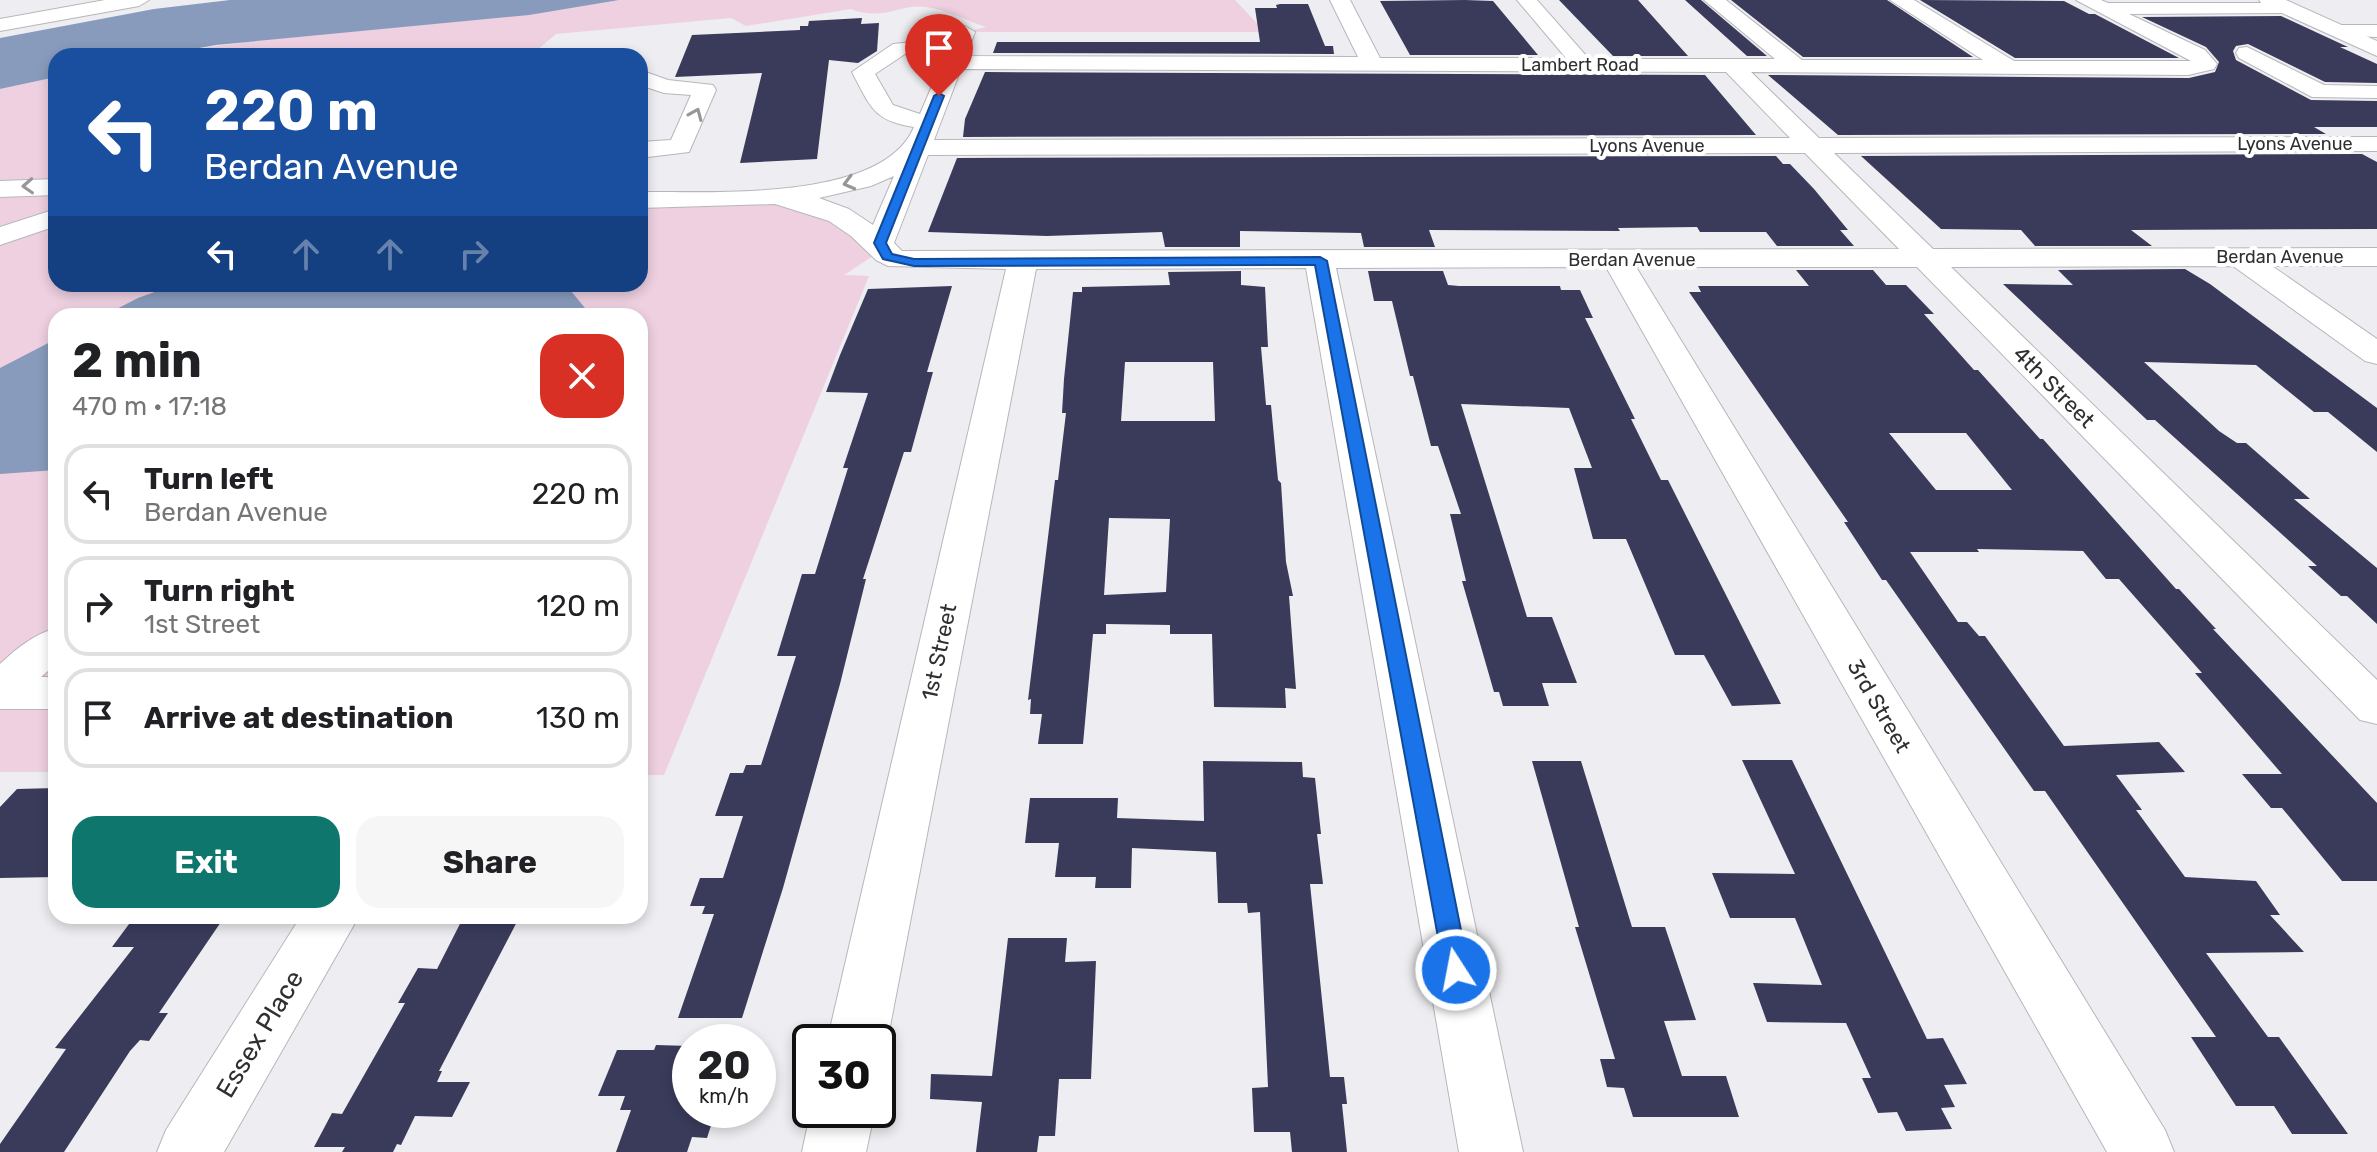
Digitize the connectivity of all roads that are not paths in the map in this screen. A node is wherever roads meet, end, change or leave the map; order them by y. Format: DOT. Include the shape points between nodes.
graph roads {
  1 [pos="107,0"];
  2 [pos="139,0"];
  3 [pos="1340,0"];
  4 [pos="1527,0"];
  5 [pos="1714,0"];
  6 [pos="1900,0"];
  7 [pos="2276,3"];
  8 [pos="2094,4"];
  9 [pos="2200,7"];
  10 [pos="0,22"];
  11 [pos="2237,26"];
  12 [pos="959,46"];
  13 [pos="2374,51"];
  14 [pos="2247,53"];
  15 [pos="1372,64"];
  16 [pos="2269,64"];
  17 [pos="1583,65"];
  18 [pos="2315,65"];
  19 [pos="1732,66"];
  20 [pos="1797,66"];
  21 [pos="2010,67"];
  22 [pos="648,80"];
  23 [pos="2373,92"];
  24 [pos="928,122"];
  25 [pos="2377,144"];
  26 [pos="1812,146"];
  27 [pos="917,148"];
  28 [pos="648,149"];
  29 [pos="48,187"];
  30 [pos="0,189"];
  31 [pos="749,197"];
  32 [pos="648,200"];
  33 [pos="48,222"];
  34 [pos="4,236"];
  35 [pos="885,253"];
  36 [pos="2239,257"];
  37 [pos="2377,257"];
  38 [pos="1925,259"];
  39 [pos="1617,260"];
  40 [pos="1320,261"];
  41 [pos="1022,262"];
  42 [pos="2377,354"];
  43 [pos="36,663"];
  44 [pos="0,693"];
  45 [pos="2377,708"];
  46 [pos="326,924"];
  47 [pos="861,1024"];
  48 [pos="839,1128"];
  49 [pos="189,1152"];
  50 [pos="834,1152"];
  51 [pos="1491,1152"];
  52 [pos="2142,1152"];
  1 -- 10 [label="main road"];
  2 -- 10 [label="main road"];
  3 -- 15 [label="street"];
  4 -- 17 [label="street"];
  5 -- 20 [label="street"];
  6 -- 21 [label="street"];
  7 -- 9 [label="street"];
  7 -- 13 [label="main road"];
  8 -- 9 [label="street"];
  8 -- 21 [label="street, Lambert Road" via="2206,64"];
  9 -- 11 [label="street"];
  12 -- 15 [label="street, Lambert Road"];
  12 -- 24 [label="street"];
  12 -- 24 [label="street, Lambert Road" via="900,48 863,72 884,110"];
  14 -- 16 [label="street"];
  15 -- 17 [label="street, Lambert Road"];
  16 -- 18 [label="street"];
  16 -- 23 [label="street" via="2320,92"];
  17 -- 19 [label="street, Lambert Road"];
  19 -- 20 [label="street, Lambert Road"];
  19 -- 26 [label="street, 4th Street"];
  20 -- 21 [label="street, Lambert Road"];
  28 -- 22 [label="street, one-way" via="680,147 705,90"];
  24 -- 27 [label="street"];
  25 -- 26 [label="street, Lyons Avenue"];
  26 -- 27 [label="street, Lyons Avenue"];
  26 -- 38 [label="street, 4th Street"];
  27 -- 31 [label="street, one-way" via="897,164 862,179 811,192"];
  27 -- 35 [label="street" via="880,243"];
  29 -- 30 [label="street, one-way"];
  31 -- 32 [label="street"];
  31 -- 35 [label="street" via="824,207 857,225"];
  33 -- 34 [label="street"];
  35 -- 41 [label="street, Berdan Avenue" via="914,262"];
  36 -- 37 [label="street, Berdan Avenue"];
  36 -- 38 [label="street, Berdan Avenue"];
  36 -- 42 [label="street"];
  38 -- 39 [label="street, Berdan Avenue"];
  38 -- 45 [label="street, 4th Street"];
  39 -- 40 [label="street, Berdan Avenue"];
  39 -- 52 [label="street, 3rd Street"];
  40 -- 41 [label="street, Berdan Avenue"];
  40 -- 51 [label="street"];
  41 -- 47 [label="street, 1st Street"];
  43 -- 44 [label="street"];
  46 -- 49 [label="street, Essex Place"];
  48 -- 50 [label="street"];
}
